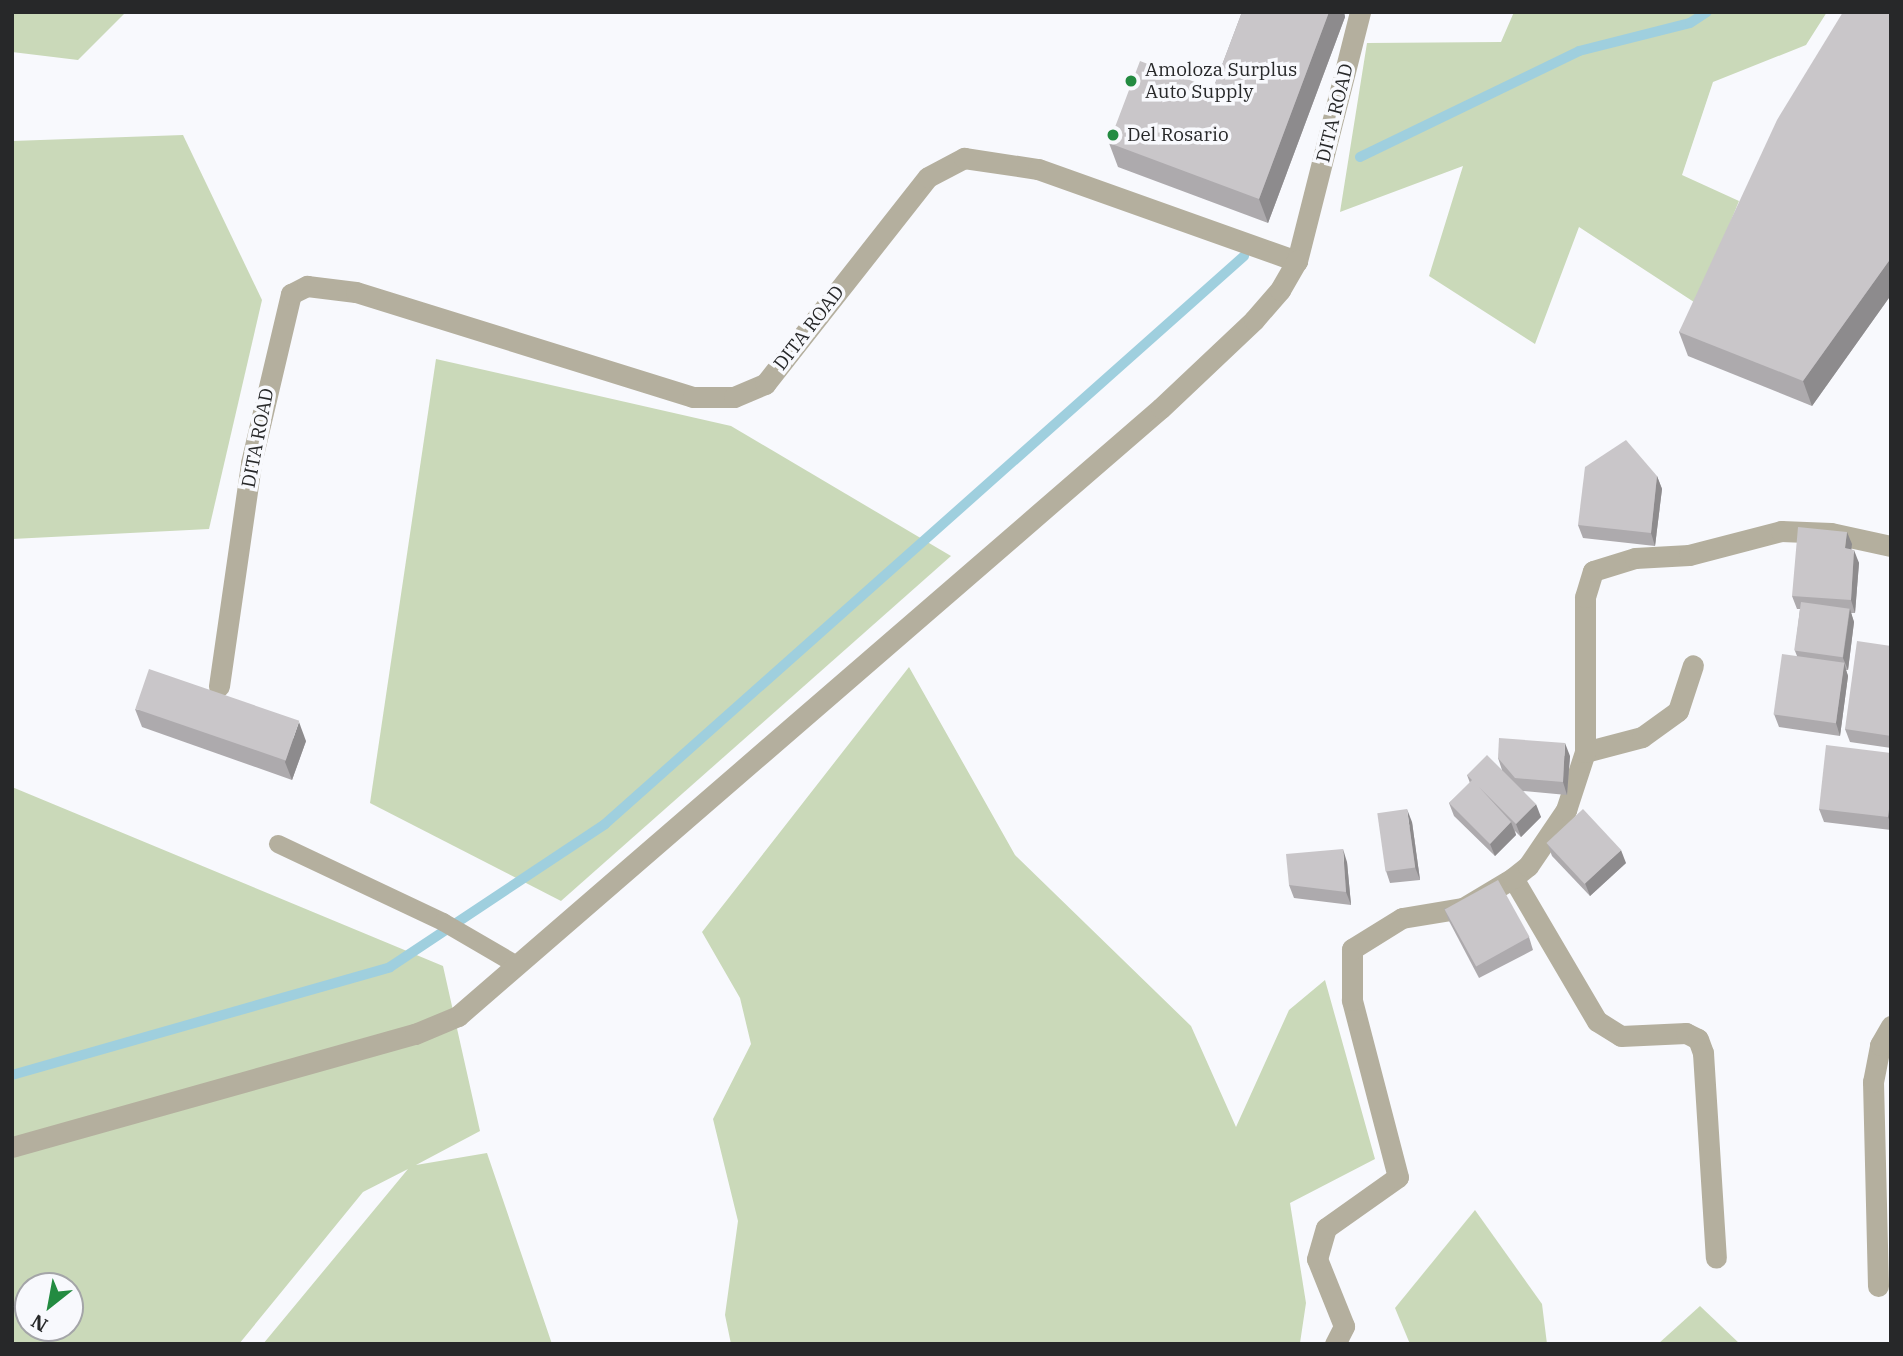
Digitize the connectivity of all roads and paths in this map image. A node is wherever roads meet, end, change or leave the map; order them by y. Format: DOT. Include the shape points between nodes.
graph roads {
  1 [pos="1360,12"];
  2 [pos="1297,261"];
  3 [pos="1891,546"];
  4 [pos="1693,665"];
  5 [pos="219,686"];
  6 [pos="1585,752"];
  7 [pos="278,844"];
  8 [pos="1514,878"];
  9 [pos="517,965"];
  10 [pos="1891,1026"];
  11 [pos="12,1147"];
  12 [pos="1882,1168"];
  13 [pos="1716,1258"];
  14 [pos="1878,1286"];
  15 [pos="1335,1344"];
  1 -- 2 [label="street, DITA ROAD"];
  2 -- 5 [label="street, DITA ROAD" via="1038,169 964,158 928,177 765,384 734,397 693,397 356,292 307,286 291,294 268,384 251,463"];
  2 -- 9 [label="street" via="1254,320 1161,408"];
  3 -- 6 [label="street" via="1830,533 1781,531 1689,555 1635,558 1593,572 1585,597"];
  4 -- 6 [label="street" via="1678,711 1642,737"];
  6 -- 8 [label="street" via="1566,810 1528,866"];
  7 -- 9 [label="lane" via="443,922"];
  8 -- 13 [label="street" via="1597,1021 1621,1036 1686,1033 1698,1039 1703,1053"];
  8 -- 15 [label="street" via="1463,908 1402,918 1352,950 1352,1000 1398,1177 1326,1227 1317,1259 1344,1326"];
  9 -- 11 [label="street" via="458,1016 415,1034"];
  10 -- 12 [label="street" via="1880,1045 1873,1082"];
  12 -- 14 [label="street"];
}
